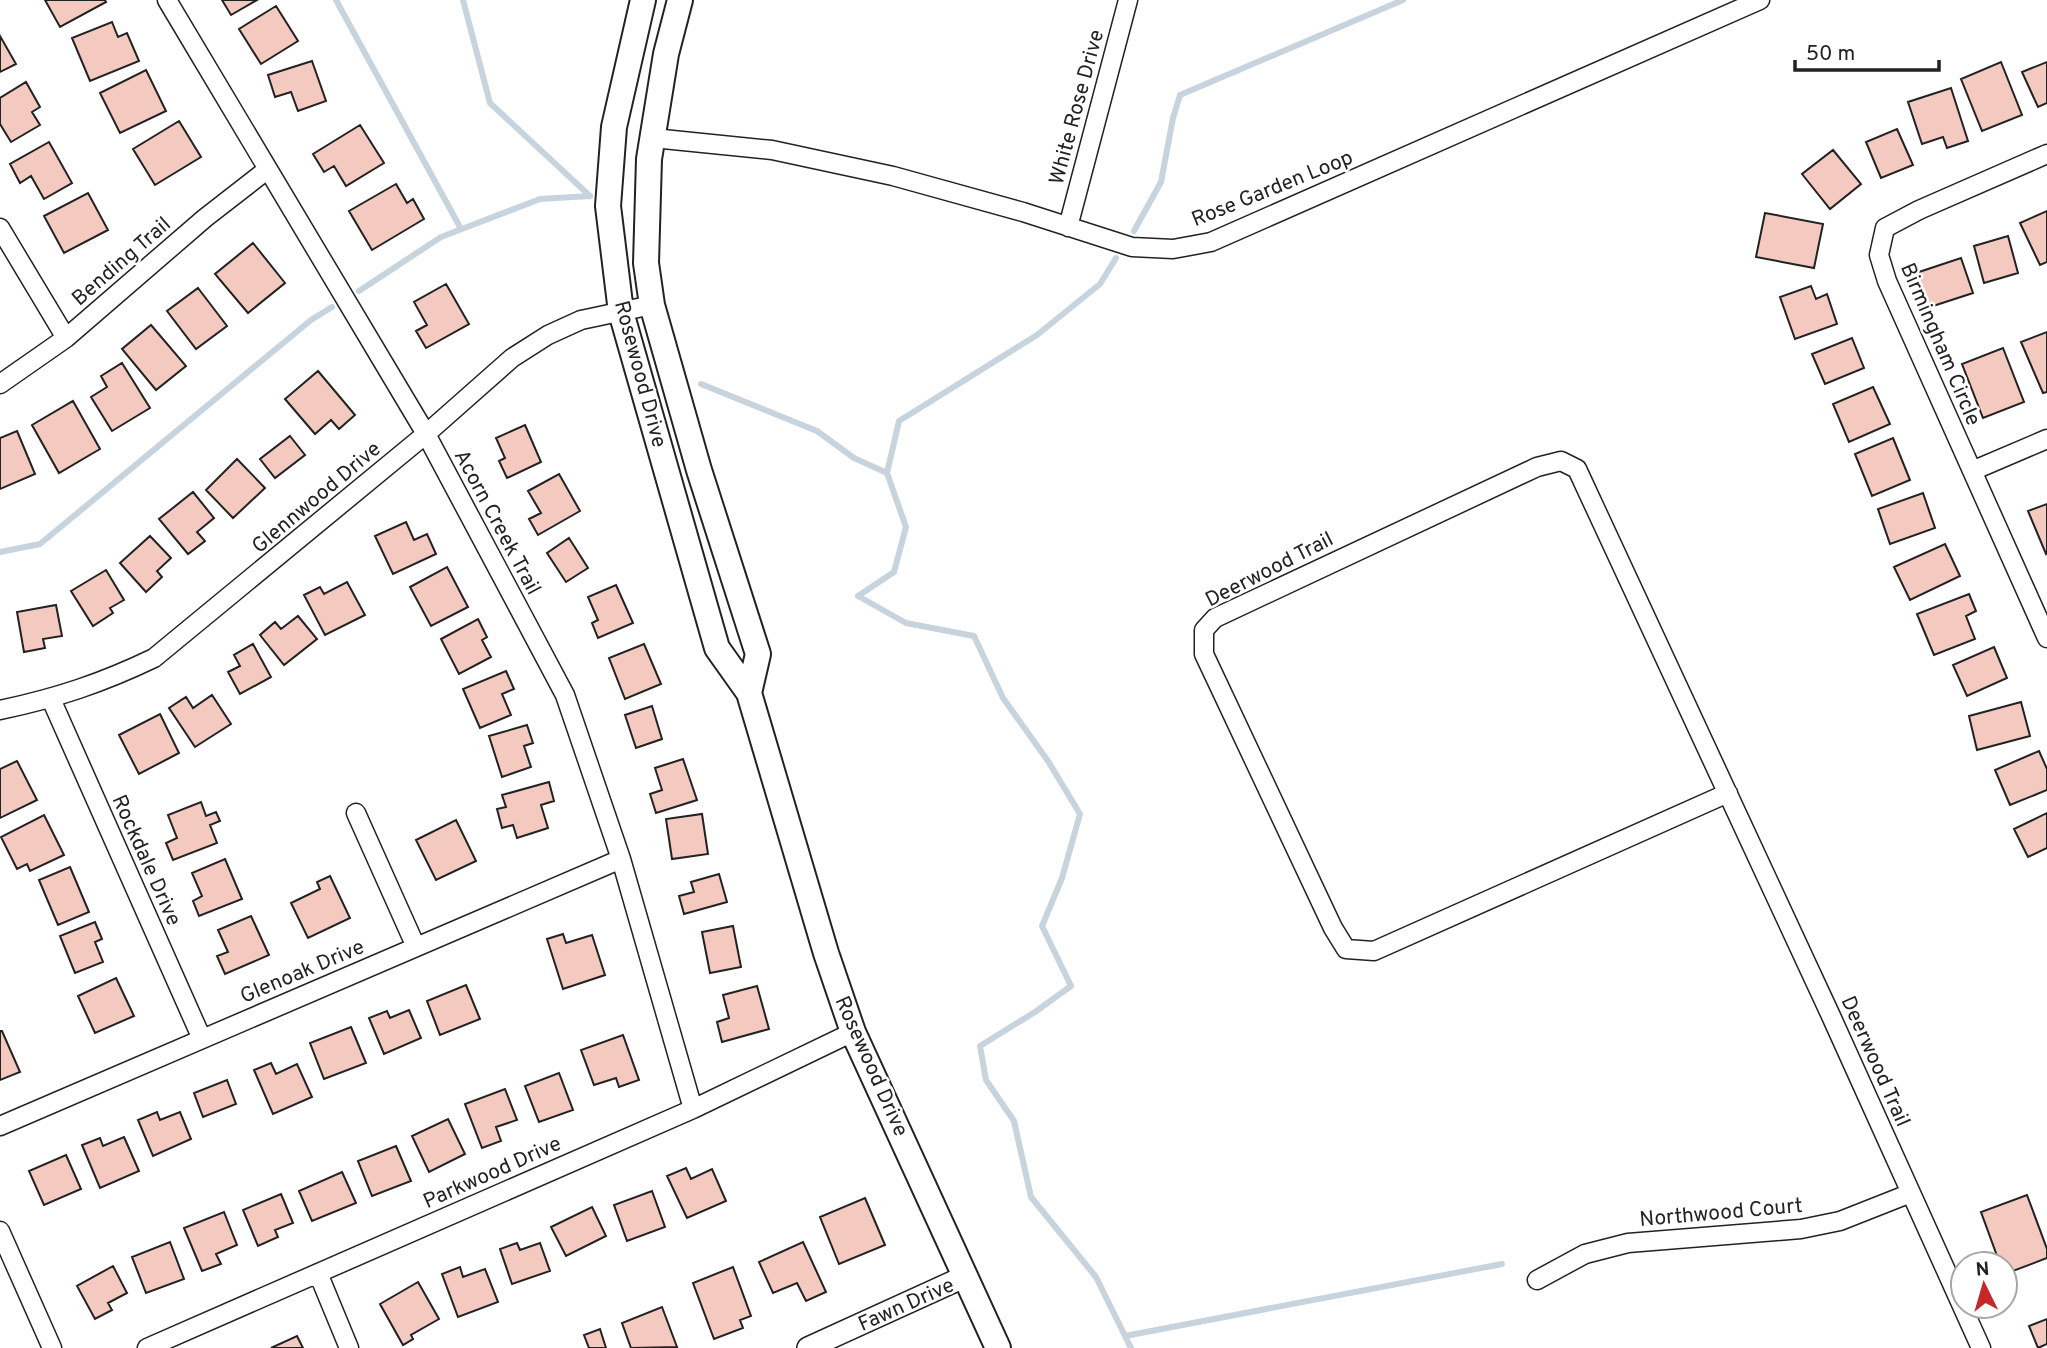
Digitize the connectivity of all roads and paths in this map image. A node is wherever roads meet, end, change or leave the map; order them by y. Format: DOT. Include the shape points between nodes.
graph roads {
  1 [pos="167,0"];
  2 [pos="643,0"];
  3 [pos="680,0"];
  4 [pos="1128,0"];
  5 [pos="1760,0"];
  6 [pos="653,138"];
  7 [pos="2047,154"];
  8 [pos="268,169"];
  9 [pos="1068,226"];
  10 [pos="0,228"];
  11 [pos="652,305"];
  12 [pos="621,312"];
  13 [pos="66,338"];
  14 [pos="0,384"];
  15 [pos="426,434"];
  16 [pos="2047,439"];
  17 [pos="1972,471"];
  18 [pos="2047,638"];
  19 [pos="749,693"];
  20 [pos="51,699"];
  21 [pos="0,710"];
  22 [pos="1728,793"];
  23 [pos="356,813"];
  24 [pos="621,859"];
  25 [pos="416,947"];
  26 [pos="853,1032"];
  27 [pos="202,1039"];
  28 [pos="693,1109"];
  29 [pos="0,1126"];
  30 [pos="1911,1193"];
  31 [pos="0,1231"];
  32 [pos="318,1273"];
  33 [pos="966,1276"];
  34 [pos="1537,1280"];
  35 [pos="52,1348"];
  36 [pos="148,1348"];
  37 [pos="349,1348"];
  38 [pos="808,1348"];
  39 [pos="998,1348"];
  40 [pos="1981,1348"];
  1 -- 8 [label="street, Acorn Creek Trail"];
  2 -- 12 [label="main road, Rosewood Drive" via="614,127 608,206"];
  3 -- 6 [label="main road, Rosewood Drive"];
  4 -- 9 [label="street, White Rose Drive"];
  5 -- 9 [label="street, Rose Garden Loop" via="1211,242 1173,249 1132,247"];
  6 -- 9 [label="street, Rose Garden Loop" via="772,150 893,177"];
  6 -- 11 [label="main road, Rosewood Drive" via="646,264"];
  7 -- 17 [label="street, Birmingham Circle" via="1885,228 1879,255 1892,293"];
  8 -- 13 [label="street, Bending Trail"];
  8 -- 15 [label="street, Acorn Creek Trail"];
  10 -- 13 [label="street"];
  11 -- 12 [label="street, Glennwood Drive"];
  11 -- 19 [label="main road, Rosewood Drive" via="758,654"];
  12 -- 15 [label="street, Glennwood Drive" via="581,320 548,335 521,352"];
  12 -- 19 [label="main road, Rosewood Drive" via="717,648"];
  13 -- 14 [label="street, Bending Trail"];
  15 -- 20 [label="street, Glennwood Drive" via="154,658"];
  15 -- 24 [label="street, Acorn Creek Trail" via="565,695"];
  16 -- 17 [label="street"];
  17 -- 18 [label="street, Birmingham Circle"];
  19 -- 26 [label="main road, Rosewood Drive"];
  20 -- 21 [label="street, Glennwood Drive"];
  20 -- 27 [label="street, Rockdale Drive"];
  22 -- 22 [label="street, Deerwood Trail" via="1577,469 1561,461 1537,467 1215,618 1203,630 1204,654 1346,949 1374,951"];
  22 -- 30 [label="street, Deerwood Trail"];
  23 -- 25 [label="street"];
  24 -- 25 [label="street, Glenoak Drive"];
  24 -- 28 [label="street, Acorn Creek Trail"];
  25 -- 27 [label="street, Glenoak Drive"];
  26 -- 28 [label="street, Parkwood Drive"];
  26 -- 33 [label="main road, Rosewood Drive"];
  27 -- 29 [label="street, Glenoak Drive"];
  28 -- 32 [label="street, Parkwood Drive"];
  30 -- 34 [label="street, Northwood Court" via="1840,1221 1801,1229 1628,1243 1585,1254"];
  30 -- 40 [label="street, Deerwood Trail"];
  31 -- 35 [label="street"];
  32 -- 36 [label="street, Parkwood Drive"];
  32 -- 37 [label="street"];
  33 -- 38 [label="street, Fawn Drive"];
  33 -- 39 [label="main road, Rosewood Drive"];
}
